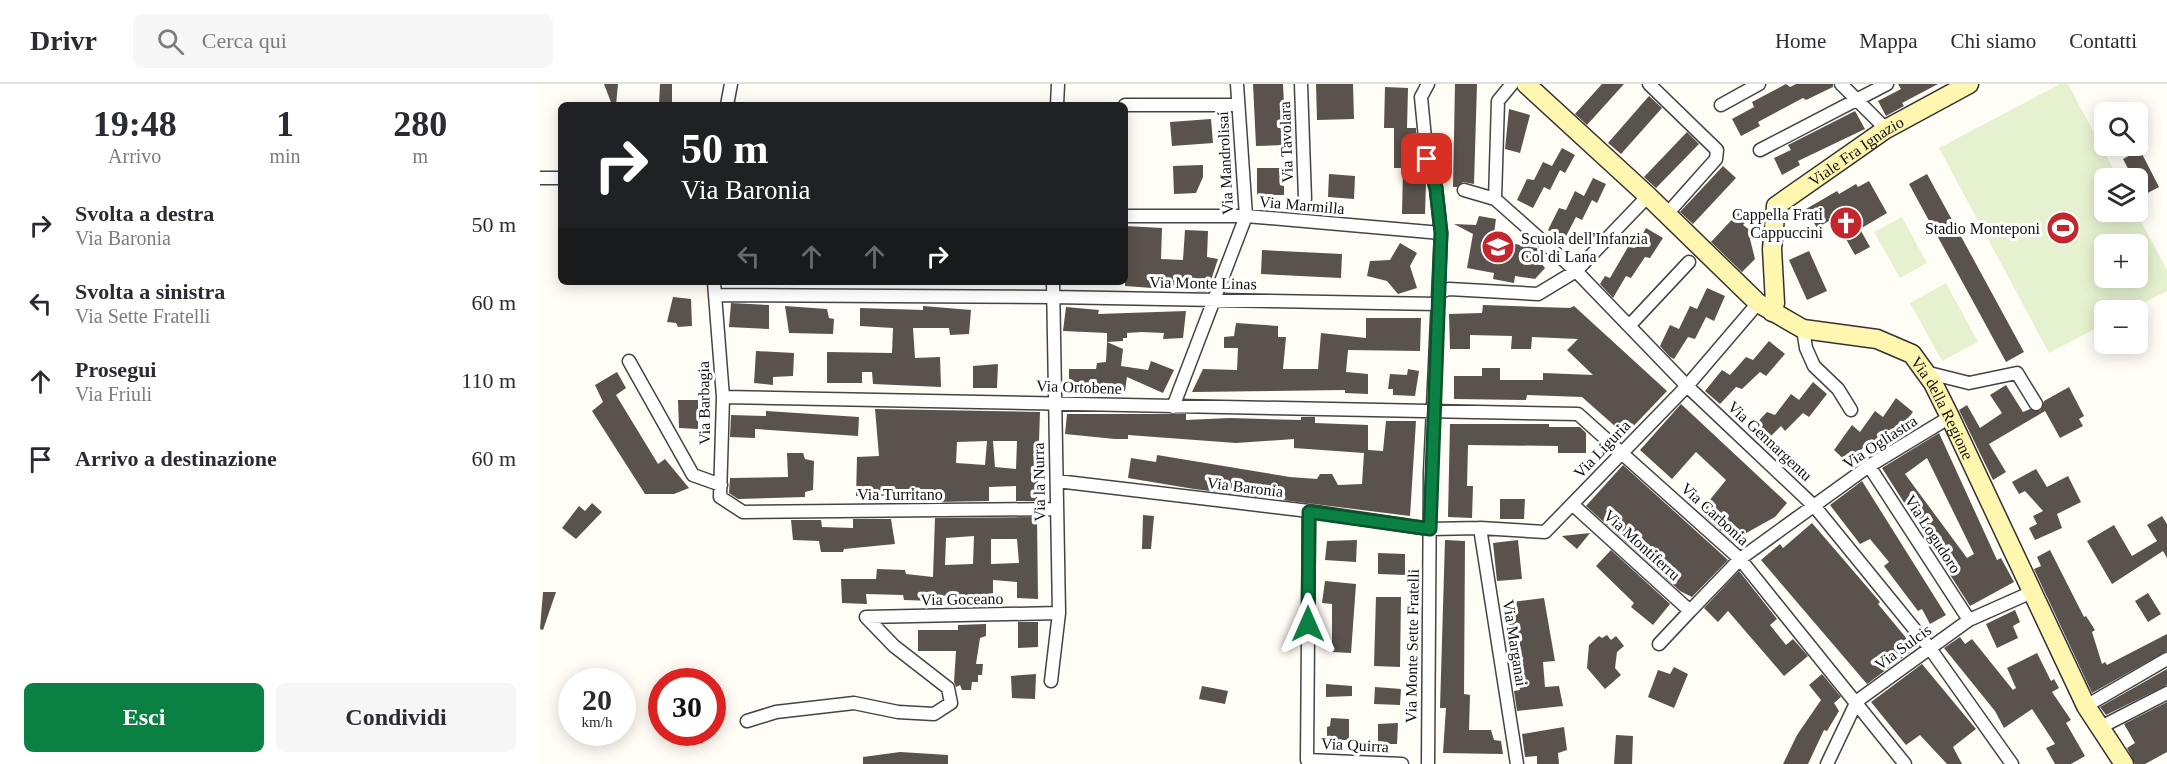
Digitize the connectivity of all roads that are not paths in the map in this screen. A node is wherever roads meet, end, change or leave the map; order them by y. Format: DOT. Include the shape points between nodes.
graph roads {
  1 [pos="731,84"];
  2 [pos="1058,84"];
  3 [pos="1237,84"];
  4 [pos="1301,84"];
  5 [pos="1428,84"];
  6 [pos="1512,84"];
  7 [pos="1526,84"];
  8 [pos="1649,84"];
  9 [pos="1759,84"];
  10 [pos="1841,84"];
  11 [pos="1887,84"];
  12 [pos="1969,84"];
  13 [pos="1858,101"];
  14 [pos="728,102"];
  15 [pos="1057,102"];
  16 [pos="1128,105"];
  17 [pos="1238,105"];
  18 [pos="1721,105"];
  19 [pos="1886,129"];
  20 [pos="1760,150"];
  21 [pos="1464,190"];
  22 [pos="1648,196"];
  23 [pos="1305,199"];
  24 [pos="1495,199"];
  25 [pos="1667,214"];
  26 [pos="1128,216"];
  27 [pos="1246,216"];
  28 [pos="1441,233"];
  29 [pos="1689,262"];
  30 [pos="1576,271"];
  31 [pos="1053,285"];
  32 [pos="715,288"];
  33 [pos="1053,297"];
  34 [pos="1439,298"];
  35 [pos="1216,300"];
  36 [pos="1765,308"];
  37 [pos="1629,326"];
  38 [pos="1803,329"];
  39 [pos="629,362"];
  40 [pos="1925,372"];
  41 [pos="1688,386"];
  42 [pos="723,397"];
  43 [pos="1053,403"];
  44 [pos="2036,404"];
  45 [pos="1173,407"];
  46 [pos="1851,410"];
  47 [pos="1435,411"];
  48 [pos="1950,417"];
  49 [pos="1622,453"];
  50 [pos="1869,466"];
  51 [pos="1057,481"];
  52 [pos="721,485"];
  53 [pos="1572,504"];
  54 [pos="1815,507"];
  55 [pos="1057,510"];
  56 [pos="1309,512"];
  57 [pos="1480,528"];
  58 [pos="1430,529"];
  59 [pos="1740,559"];
  60 [pos="2032,591"];
  61 [pos="1690,611"];
  62 [pos="1059,613"];
  63 [pos="1969,620"];
  64 [pos="1659,644"];
  65 [pos="1929,647"];
  66 [pos="2167,659"];
  67 [pos="1051,681"];
  68 [pos="2167,693"];
  69 [pos="1857,701"];
  70 [pos="2086,706"];
  71 [pos="747,721"];
  72 [pos="2099,728"];
  73 [pos="1402,764"];
  74 [pos="1428,764"];
  75 [pos="1517,764"];
  76 [pos="1827,764"];
  77 [pos="1905,764"];
  78 [pos="2012,764"];
  79 [pos="2124,764"];
  1 -- 14 [label="street"];
  2 -- 15 [label="street"];
  3 -- 17 [label="street, Via Mandrolisai"];
  4 -- 23 [label="street, Via Tavolara"];
  5 -- 28 [label="street, Via Monte Sette Fratelli" via="1422,107"];
  6 -- 24 [label="street" via="1498,101"];
  7 -- 22 [label="street, Via della Regione"];
  8 -- 25 [label="street" via="1716,150 1716,159"];
  9 -- 18 [label="street"];
  10 -- 13 [label="street"];
  11 -- 13 [label="street"];
  12 -- 19 [label="street, Viale Fra Ignazio"];
  13 -- 19 [label="street"];
  13 -- 20 [label="street"];
  16 -- 17 [label="street"];
  17 -- 27 [label="street, Via Mandrolisai"];
  19 -- 36 [label="street, Viale Fra Ignazio" via="1776,206 1772,249 1775,303"];
  21 -- 24 [label="street"];
  22 -- 25 [label="street, Via della Regione"];
  22 -- 30 [label="street"];
  24 -- 30 [label="street, Via Gennargentu"];
  25 -- 36 [label="street, Via della Regione"];
  26 -- 27 [label="street, Via Marmilla"];
  27 -- 28 [label="street, Via Marmilla"];
  27 -- 35 [label="street, Via Mandrolisai"];
  28 -- 34 [label="street, Via Monte Sette Fratelli"];
  29 -- 37 [label="street"];
  30 -- 34 [label="street" via="1538,294 1449,289"];
  30 -- 37 [label="street, Via Gennargentu"];
  31 -- 33 [label="street, Via la Nurra"];
  32 -- 33 [label="street, Via Monte Linas"];
  32 -- 42 [label="street, Via Barbagia"];
  33 -- 35 [label="street, Via Monte Linas"];
  33 -- 43 [label="street, Via la Nurra"];
  34 -- 35 [label="street, Via Monte Linas"];
  34 -- 47 [label="street, Via Monte Sette Fratelli"];
  35 -- 45 [label="street, Via Mandrolisai"];
  36 -- 38 [label="street, Via della Regione"];
  36 -- 41 [label="street, Via Liguria"];
  37 -- 41 [label="street, Via Gennargentu"];
  38 -- 40 [label="street, Via della Regione" via="1876,339 1911,354"];
  38 -- 46 [label="street" via="1814,366 1838,388"];
  39 -- 52 [label="street" via="693,475"];
  40 -- 44 [label="street" via="1969,383 2017,373"];
  40 -- 48 [label="street, Via della Regione"];
  41 -- 49 [label="street, Via Liguria"];
  41 -- 54 [label="street, Via Gennargentu"];
  42 -- 43 [label="street, Via Ortobene"];
  42 -- 52 [label="street, Via Barbagia"];
  43 -- 45 [label="street, Via Ortobene"];
  43 -- 51 [label="street, Via la Nurra"];
  45 -- 47 [label="street, Via Ortobene"];
  47 -- 49 [label="street, Via Carbonia" via="1578,414"];
  47 -- 58 [label="street, Via Monte Sette Fratelli"];
  48 -- 50 [label="street, Via Ogliastra"];
  48 -- 60 [label="street, Via della Regione"];
  49 -- 53 [label="street, Via Liguria"];
  49 -- 59 [label="street, Via Carbonia"];
  50 -- 54 [label="street, Via Ogliastra"];
  50 -- 63 [label="street, Via Logudoro"];
  51 -- 55 [label="street, Via la Nurra"];
  51 -- 56 [label="street, Via Baronia"];
  52 -- 55 [label="street, Via Turritano" via="720,498 743,512"];
  53 -- 57 [label="street, Via Liguria" via="1545,532"];
  53 -- 61 [label="street, Via Montiferru"];
  54 -- 59 [label="street, Via Ogliastra"];
  54 -- 65 [label="street, Via Gennargentu"];
  55 -- 62 [label="street, Via la Nurra"];
  56 -- 58 [label="street, Via Baronia"];
  56 -- 73 [label="street, Via Quirra" via="1306,760"];
  57 -- 58 [label="street, Via Liguria"];
  57 -- 75 [label="street, Via Marganai"];
  58 -- 74 [label="street, Via Monte Sette Fratelli"];
  59 -- 61 [label="street"];
  59 -- 69 [label="street, Via Carbonia"];
  60 -- 63 [label="street, Via Sulcis"];
  60 -- 70 [label="street, Via della Regione"];
  61 -- 64 [label="street"];
  62 -- 67 [label="street, Via la Nurra"];
  62 -- 71 [label="street, Via Goceano" via="866,617 894,646 948,688 951,702 934,714 854,703 776,712"];
  63 -- 65 [label="street, Via Sulcis"];
  65 -- 69 [label="street, Via Sulcis"];
  65 -- 78 [label="street, Via Gennargentu"];
  66 -- 70 [label="street"];
  68 -- 72 [label="street"];
  69 -- 76 [label="street, Via Sulcis"];
  69 -- 77 [label="street, Via Carbonia"];
  70 -- 72 [label="street, Via della Regione"];
  72 -- 79 [label="street, Via della Regione"];
}
